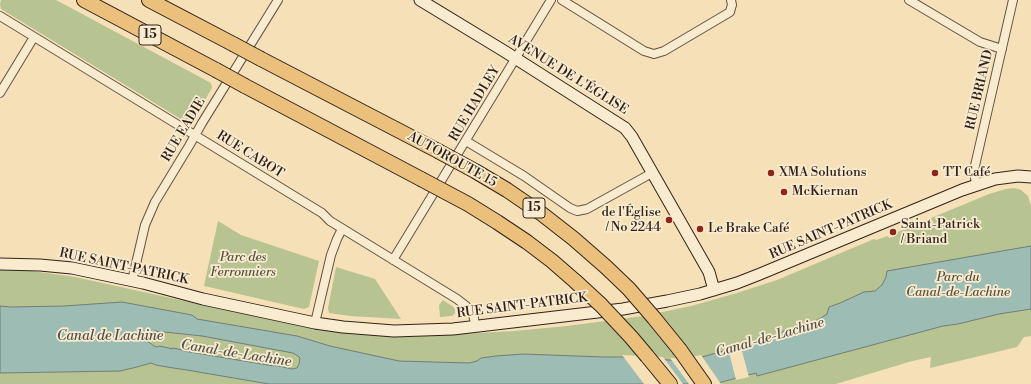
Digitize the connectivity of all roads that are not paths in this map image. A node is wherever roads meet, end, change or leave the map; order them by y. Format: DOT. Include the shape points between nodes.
graph roads {
  1 [pos="84,0"];
  2 [pos="149,0"];
  3 [pos="278,0"];
  4 [pos="420,0"];
  5 [pos="551,0"];
  6 [pos="562,0"];
  7 [pos="730,0"];
  8 [pos="909,0"];
  9 [pos="1013,0"];
  10 [pos="0,16"];
  11 [pos="34,37"];
  12 [pos="1002,49"];
  13 [pos="515,59"];
  14 [pos="0,93"];
  15 [pos="195,136"];
  16 [pos="466,141"];
  17 [pos="652,173"];
  18 [pos="1031,177"];
  19 [pos="976,185"];
  20 [pos="342,228"];
  21 [pos="394,260"];
  22 [pos="0,264"];
  23 [pos="132,281"];
  24 [pos="714,290"];
  25 [pos="315,322"];
  26 [pos="475,326"];
  27 [pos="647,356"];
  28 [pos="703,381"];
  29 [pos="663,384"];
  30 [pos="670,384"];
  1 -- 27 [label="highway, 15, bridge" via="468,204 497,222 527,242 575,281"];
  2 -- 28 [label="highway, AUTOROUTE 15 / 15, bridge" via="438,151 517,197 552,222 620,280 667,334"];
  3 -- 15 [label="street, RUE EADIE"];
  4 -- 13 [label="main road, AVENUE DE L'ÉGLISE"];
  5 -- 13 [label="street, RUE HADLEY"];
  6 -- 7 [label="street" via="644,51 654,54 664,51 730,12"];
  8 -- 12 [label="street" via="980,42"];
  9 -- 12 [label="street, RUE BRIAND"];
  10 -- 11 [label="street, RUE CABOT"];
  11 -- 14 [label="street"];
  11 -- 15 [label="street, RUE CABOT"];
  12 -- 19 [label="street, RUE BRIAND" via="974,170"];
  13 -- 16 [label="street, RUE HADLEY"];
  13 -- 17 [label="main road, AVENUE DE L'ÉGLISE" via="626,128"];
  15 -- 20 [label="street, RUE CABOT"];
  15 -- 23 [label="street, RUE EADIE" via="149,214"];
  16 -- 17 [label="street" via="577,211 587,209"];
  16 -- 21 [label="street, RUE HADLEY"];
  17 -- 24 [label="main road, AVENUE DE L'ÉGLISE" via="709,272"];
  18 -- 19 [label="main road, RUE SAINT-PATRICK" via="995,179"];
  19 -- 24 [label="main road, RUE SAINT-PATRICK" via="772,269"];
  20 -- 21 [label="street, RUE CABOT"];
  20 -- 25 [label="street" via="332,252"];
  21 -- 26 [label="street, RUE CABOT" via="463,304 472,313"];
  22 -- 23 [label="main road, RUE SAINT-PATRICK" via="66,267"];
  23 -- 25 [label="main road, RUE SAINT-PATRICK"];
  24 -- 26 [label="main road, RUE SAINT-PATRICK" via="623,309"];
  25 -- 26 [label="main road, RUE SAINT-PATRICK" via="348,328 390,330"];
  27 -- 29 [label="highway"];
  27 -- 30 [label="highway, 15"];
}
